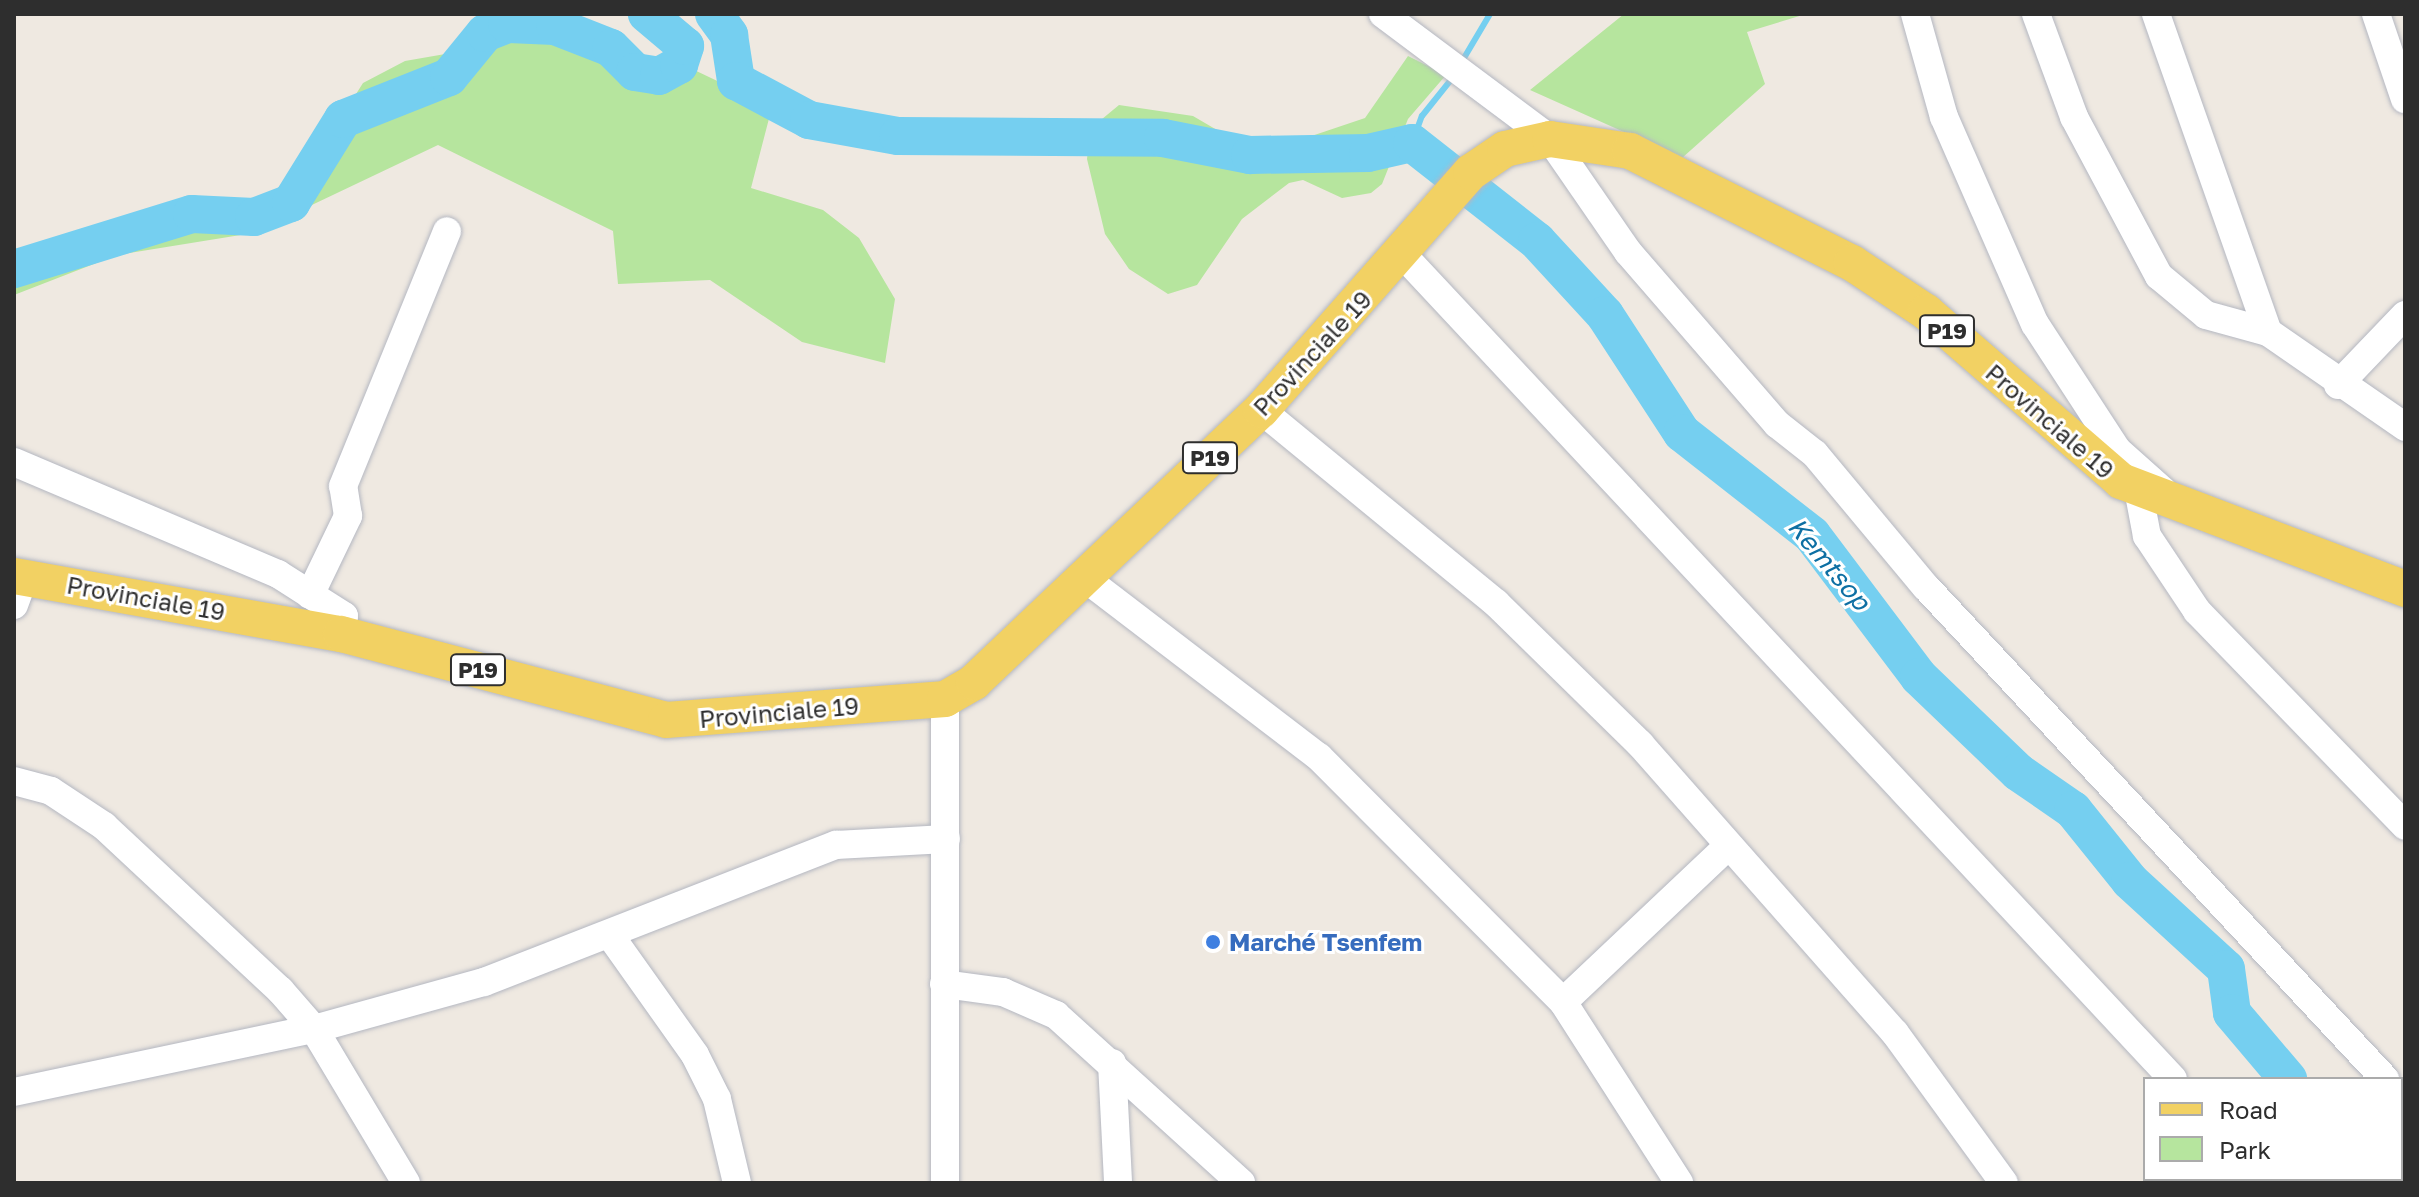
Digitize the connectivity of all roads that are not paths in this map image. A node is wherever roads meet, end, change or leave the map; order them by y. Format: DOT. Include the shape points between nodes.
graph roads {
  1 [pos="1383,14"];
  2 [pos="1915,14"];
  3 [pos="2036,14"];
  4 [pos="2156,14"];
  5 [pos="2376,14"];
  6 [pos="2405,99"];
  7 [pos="1550,139"];
  8 [pos="447,231"];
  9 [pos="1402,254"];
  10 [pos="2405,315"];
  11 [pos="2268,332"];
  12 [pos="2338,385"];
  13 [pos="1261,410"];
  14 [pos="2405,427"];
  15 [pos="14,462"];
  16 [pos="2138,489"];
  17 [pos="2185,511"];
  18 [pos="1082,576"];
  19 [pos="17,586"];
  20 [pos="2405,589"];
  21 [pos="310,595"];
  22 [pos="341,634"];
  23 [pos="945,699"];
  24 [pos="14,781"];
  25 [pos="2405,826"];
  26 [pos="946,839"];
  27 [pos="1729,845"];
  28 [pos="612,938"];
  29 [pos="944,984"];
  30 [pos="1563,1002"];
  31 [pos="314,1029"];
  32 [pos="1112,1063"];
  33 [pos="2171,1077"];
  34 [pos="2383,1077"];
  35 [pos="14,1092"];
  36 [pos="406,1183"];
  37 [pos="737,1183"];
  38 [pos="945,1183"];
  39 [pos="1118,1183"];
  40 [pos="1241,1183"];
  41 [pos="1679,1183"];
  42 [pos="2004,1183"];
  1 -- 7 [label="street" via="1462,68"];
  2 -- 17 [label="street" via="1944,117 2035,324 2117,450"];
  3 -- 11 [label="street" via="2074,117 2159,276 2206,315"];
  4 -- 11 [label="street"];
  5 -- 6 [label="street"];
  7 -- 9 [label="main road, Provinciale 19 / P19" via="1505,149 1461,182"];
  7 -- 16 [label="main road, Provinciale 19 / P19" via="1630,151 1852,263 1926,312 2091,462"];
  7 -- 34 [label="street" via="1628,252 1777,424 1815,454 1926,587"];
  8 -- 21 [label="street" via="343,486 348,516"];
  9 -- 13 [label="main road, Provinciale 19 / P19"];
  9 -- 33 [label="street"];
  10 -- 12 [label="street"];
  11 -- 12 [label="street"];
  12 -- 14 [label="street"];
  13 -- 18 [label="main road, Provinciale 19 / P19"];
  13 -- 27 [label="street" via="1496,603"];
  15 -- 21 [label="street" via="278,574"];
  16 -- 17 [label="main road, Provinciale 19 / P19"];
  16 -- 25 [label="street" via="2147,536 2197,611"];
  17 -- 20 [label="main road, Provinciale 19 / P19"];
  18 -- 23 [label="main road, Provinciale 19 / P19" via="974,682"];
  18 -- 30 [label="street" via="1319,757"];
  19 -- 22 [label="main road, Provinciale 19 / P19"];
  21 -- 22 [label="street" via="344,616"];
  22 -- 23 [label="main road, Provinciale 19 / P19" via="666,720"];
  23 -- 26 [label="street"];
  24 -- 31 [label="street" via="51,791 104,826 244,953"];
  26 -- 28 [label="street" via="836,845"];
  26 -- 29 [label="street"];
  27 -- 30 [label="street"];
  27 -- 42 [label="street" via="1895,1033"];
  28 -- 31 [label="street"];
  28 -- 37 [label="street" via="695,1055 717,1099"];
  29 -- 32 [label="street" via="1003,992 1056,1015"];
  29 -- 38 [label="street"];
  30 -- 41 [label="street"];
  31 -- 35 [label="street"];
  31 -- 36 [label="street"];
  32 -- 39 [label="street"];
  32 -- 40 [label="street"];
}
